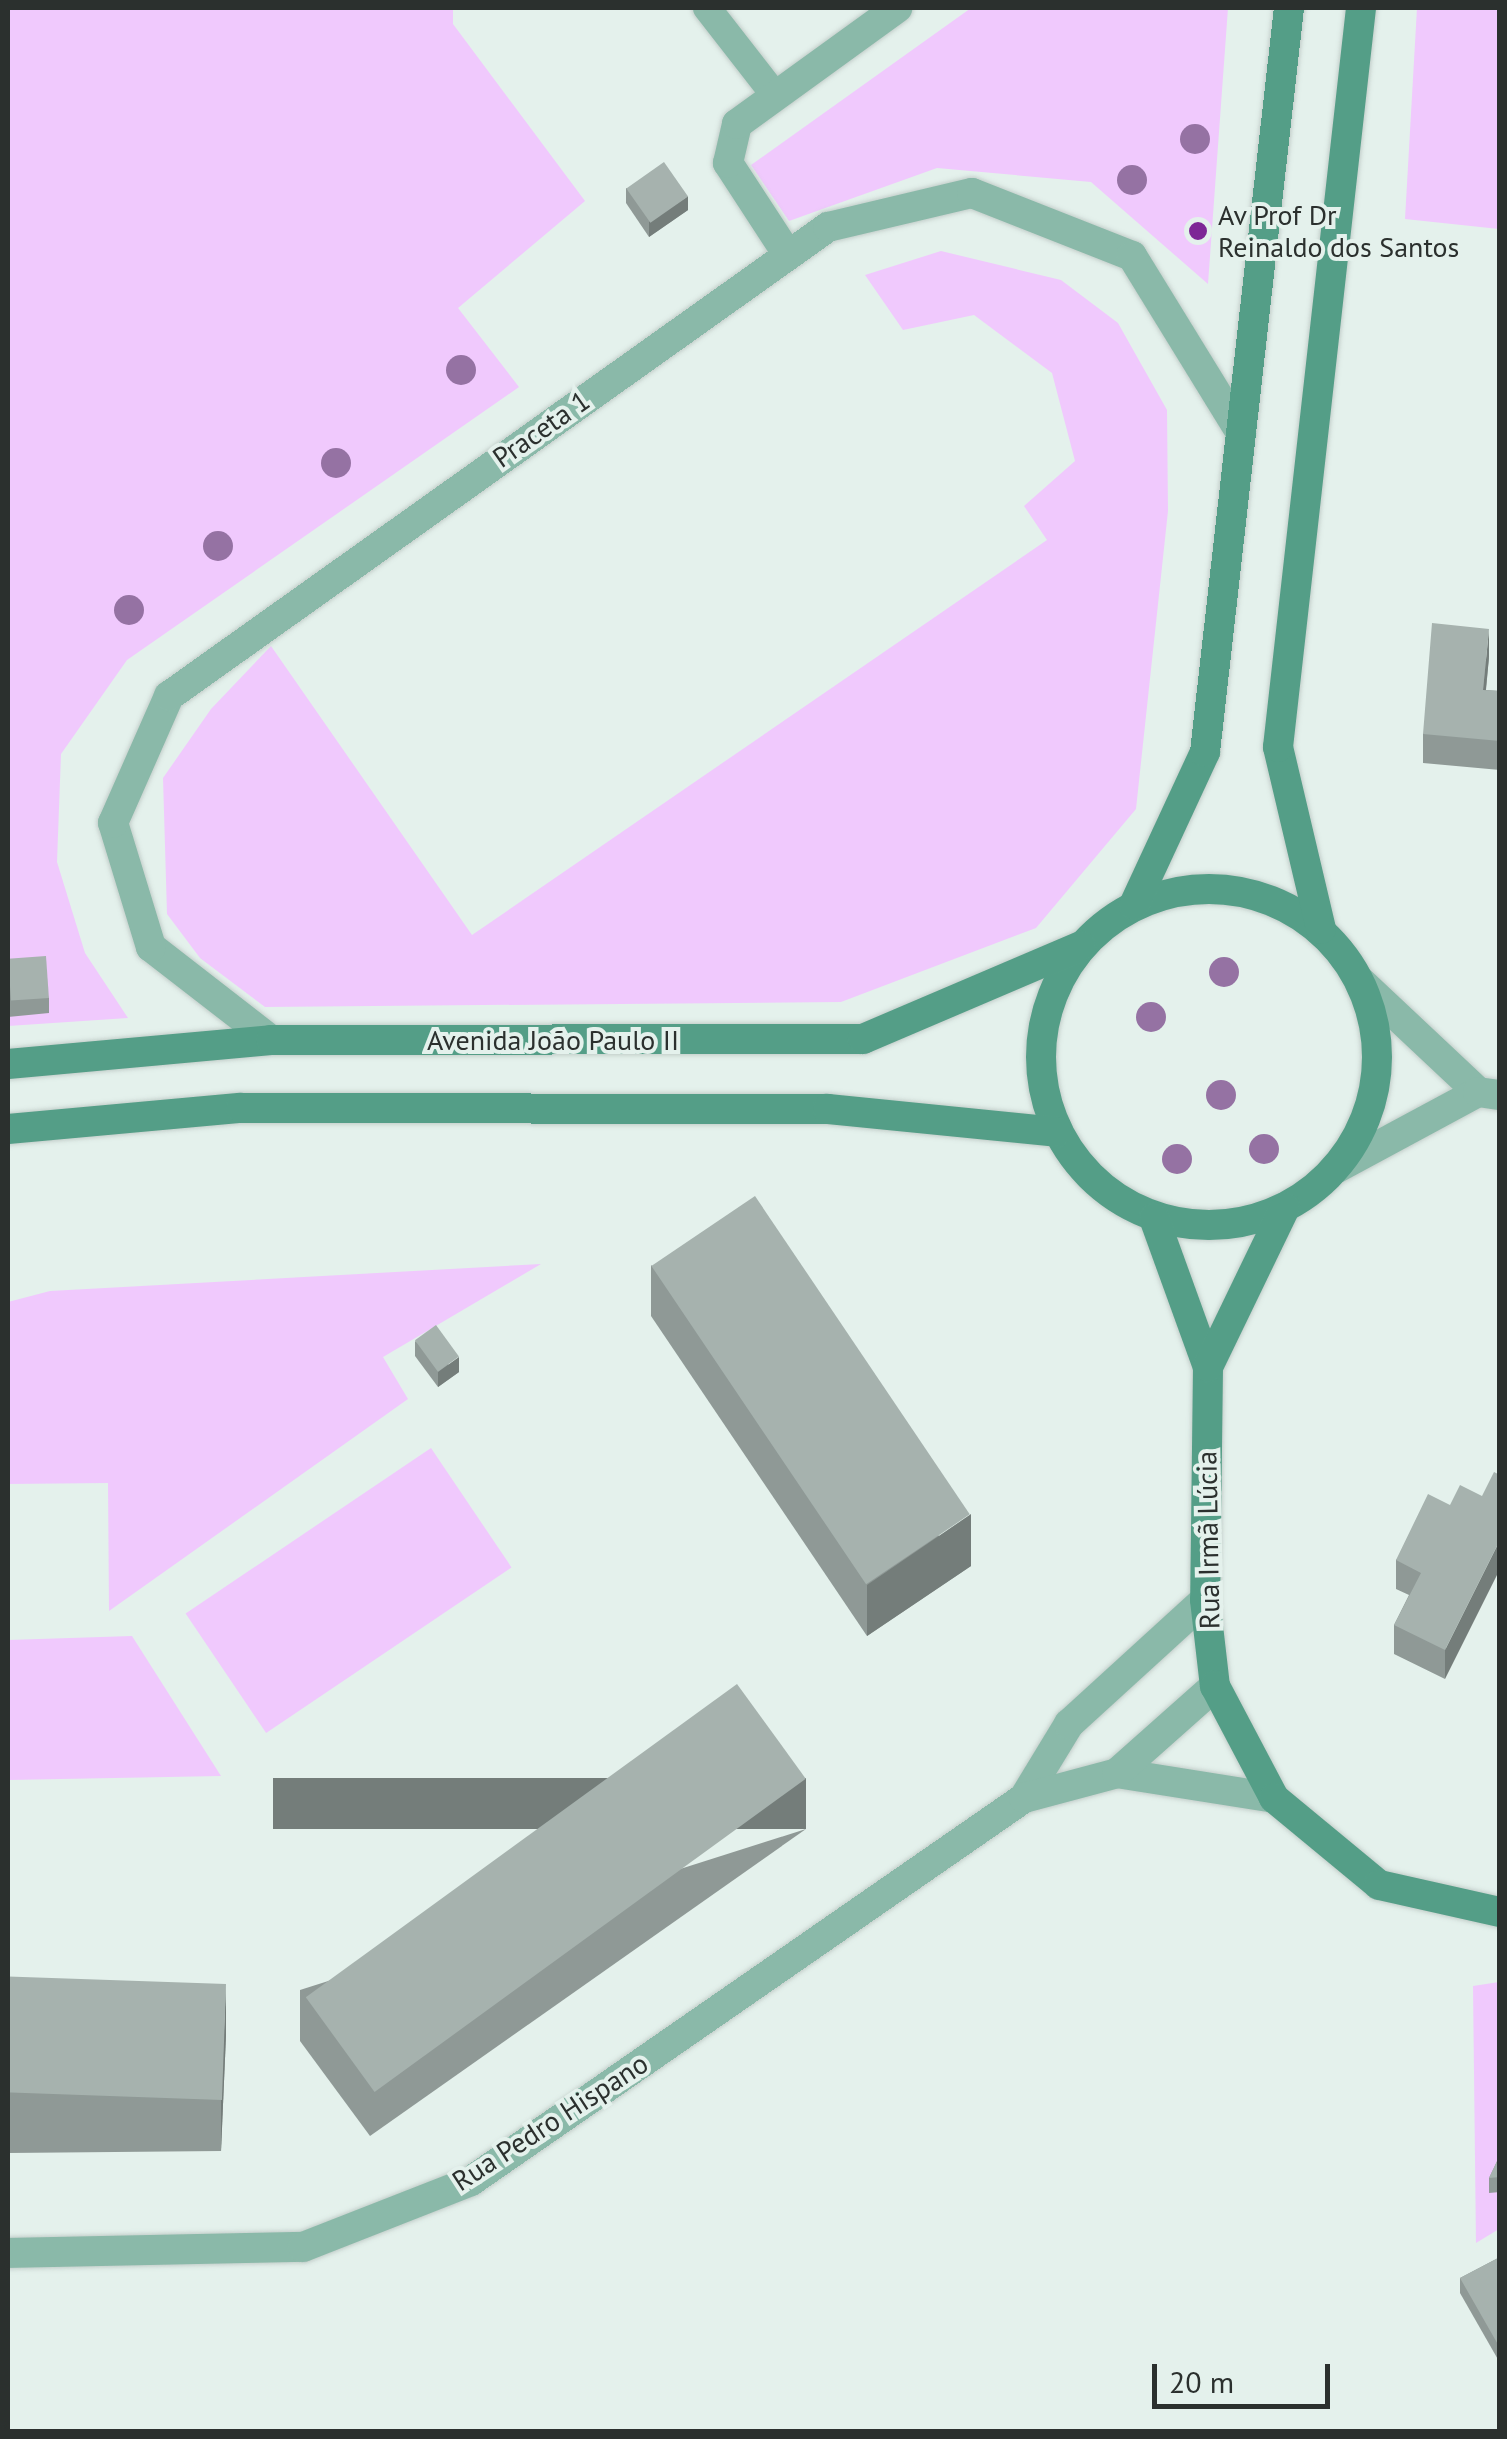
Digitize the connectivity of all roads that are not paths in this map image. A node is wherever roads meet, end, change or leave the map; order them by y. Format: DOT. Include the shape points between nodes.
graph roads {
  1 [pos="707,8"];
  2 [pos="1289,8"];
  3 [pos="1361,8"];
  4 [pos="880,13"];
  5 [pos="774,94"];
  6 [pos="788,255"];
  7 [pos="1241,432"];
  8 [pos="1134,906"];
  9 [pos="1320,929"];
  10 [pos="1081,946"];
  11 [pos="1361,982"];
  12 [pos="271,1040"];
  13 [pos="8,1064"];
  14 [pos="1489,1094"];
  15 [pos="8,1129"];
  16 [pos="1057,1132"];
  17 [pos="1337,1168"];
  18 [pos="1284,1208"];
  19 [pos="1154,1218"];
  20 [pos="1208,1368"];
  21 [pos="1205,1600"];
  22 [pos="1216,1686"];
  23 [pos="1118,1772"];
  24 [pos="1024,1798"];
  25 [pos="1274,1798"];
  26 [pos="1500,1912"];
  27 [pos="8,2253"];
  1 -- 5 [label="lane"];
  2 -- 7 [label="street"];
  3 -- 9 [label="street" via="1278,747"];
  4 -- 5 [label="street"];
  5 -- 6 [label="street" via="736,124 728,164"];
  6 -- 7 [label="street, Praceta 1" via="828,227 972,194 1132,256"];
  6 -- 12 [label="street, Praceta 1" via="169,696 114,823 124,859 151,947"];
  7 -- 8 [label="street" via="1205,752"];
  8 -- 9 [label="street, Avenida João Paulo II" via="1181,890 1231,889 1279,903"];
  8 -- 10 [label="street, Avenida João Paulo II"];
  9 -- 11 [label="street, Avenida João Paulo II"];
  10 -- 12 [label="street, Avenida João Paulo II" via="863,1039"];
  10 -- 16 [label="street, Avenida João Paulo II" via="1054,987 1040,1036 1041,1085"];
  11 -- 14 [label="street"];
  11 -- 17 [label="street, Avenida João Paulo II" via="1377,1029 1377,1078 1364,1126"];
  12 -- 13 [label="street, Avenida João Paulo II"];
  14 -- 17 [label="street"];
  15 -- 16 [label="street" via="241,1108 770,1109 880,1110"];
  16 -- 19 [label="street, Avenida João Paulo II" via="1092,1178"];
  17 -- 18 [label="street, Avenida João Paulo II"];
  18 -- 19 [label="street, Avenida João Paulo II" via="1242,1223 1198,1226"];
  18 -- 20 [label="street, Rua Irmã Lúcia"];
  19 -- 20 [label="street, Rua Irmã Lúcia"];
  20 -- 21 [label="street, Rua Irmã Lúcia"];
  21 -- 22 [label="street, Rua Irmã Lúcia"];
  21 -- 24 [label="street" via="1069,1724"];
  22 -- 23 [label="street"];
  22 -- 25 [label="street, Rua Irmã Lúcia"];
  23 -- 24 [label="street"];
  23 -- 25 [label="street"];
  24 -- 27 [label="street, Rua Pedro Hispano" via="471,2181 303,2247"];
  25 -- 26 [label="street, Rua Irmã Lúcia" via="1379,1886"];
}
